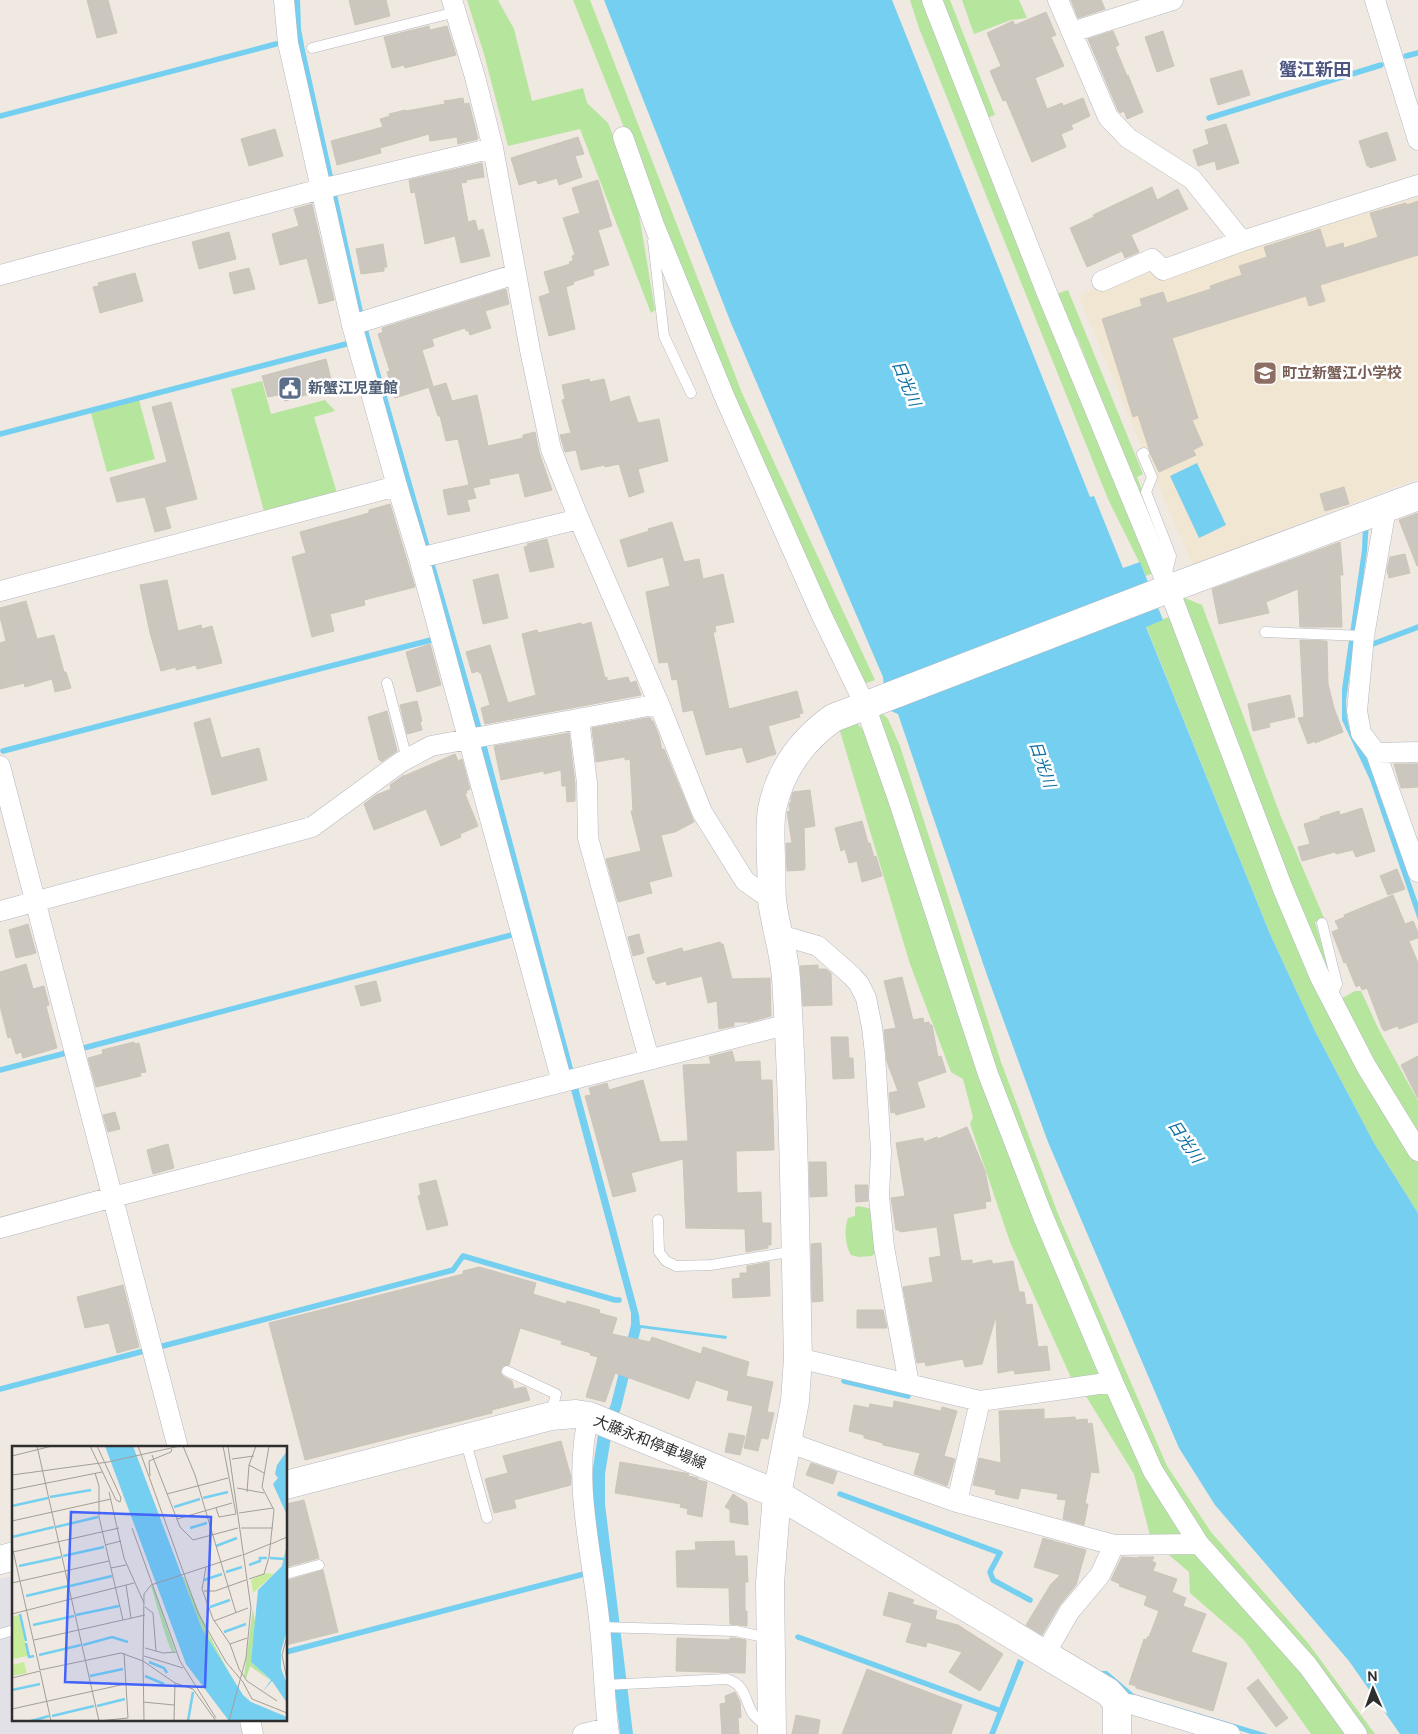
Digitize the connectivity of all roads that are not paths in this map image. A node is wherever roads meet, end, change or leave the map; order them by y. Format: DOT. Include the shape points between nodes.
graph roads {
  1 [pos="284,0"];
  2 [pos="932,0"];
  3 [pos="1058,0"];
  4 [pos="1173,0"];
  5 [pos="1375,0"];
  6 [pos="454,6"];
  7 [pos="1072,32"];
  8 [pos="312,48"];
  9 [pos="623,137"];
  10 [pos="1418,140"];
  11 [pos="493,148"];
  12 [pos="1418,185"];
  13 [pos="327,187"];
  14 [pos="654,225"];
  15 [pos="1242,242"];
  16 [pos="516,274"];
  17 [pos="0,275"];
  18 [pos="1102,281"];
  19 [pos="358,322"];
  20 [pos="691,393"];
  21 [pos="1144,453"];
  22 [pos="397,486"];
  23 [pos="1418,496"];
  24 [pos="1386,508"];
  25 [pos="580,519"];
  26 [pos="425,556"];
  27 [pos="1164,587"];
  28 [pos="0,591"];
  29 [pos="1265,632"];
  30 [pos="1357,636"];
  31 [pos="387,683"];
  32 [pos="659,704"];
  33 [pos="868,704"];
  34 [pos="579,720"];
  35 [pos="476,737"];
  36 [pos="1418,752"];
  37 [pos="1376,753"];
  38 [pos="407,759"];
  39 [pos="0,766"];
  40 [pos="1418,872"];
  41 [pos="772,900"];
  42 [pos="35,902"];
  43 [pos="0,911"];
  44 [pos="1322,924"];
  45 [pos="780,935"];
  46 [pos="1331,998"];
  47 [pos="789,1024"];
  48 [pos="649,1059"];
  49 [pos="568,1080"];
  50 [pos="1418,1151"];
  51 [pos="113,1197"];
  52 [pos="658,1220"];
  53 [pos="0,1228"];
  54 [pos="796,1251"];
  55 [pos="798,1358"];
  56 [pos="507,1371"];
  57 [pos="1112,1382"];
  58 [pos="909,1384"];
  59 [pos="980,1401"];
  60 [pos="551,1416"];
  61 [pos="601,1422"];
  62 [pos="465,1438"];
  63 [pos="787,1442"];
  64 [pos="177,1446"];
  65 [pos="288,1484"];
  66 [pos="777,1494"];
  67 [pos="956,1502"];
  68 [pos="487,1518"];
  69 [pos="1199,1544"];
  70 [pos="1114,1545"];
  71 [pos="319,1565"];
  72 [pos="288,1573"];
  73 [pos="602,1627"];
  74 [pos="771,1638"];
  75 [pos="1045,1654"];
  76 [pos="608,1685"];
  77 [pos="1116,1702"];
  78 [pos="608,1731"];
  79 [pos="773,1733"];
  80 [pos="583,1734"];
  81 [pos="1117,1734"];
  82 [pos="1230,1734"];
  83 [pos="1357,1734"];
  1 -- 13 [label="street" via="288,43"];
  2 -- 27 [label="street"];
  3 -- 7 [label="street"];
  4 -- 7 [label="street"];
  5 -- 10 [label="street"];
  6 -- 8 [label="lane"];
  6 -- 11 [label="street"];
  7 -- 15 [label="street" via="1108,117 1128,138 1192,179"];
  9 -- 14 [label="street"];
  11 -- 13 [label="street"];
  11 -- 16 [label="street"];
  12 -- 15 [label="street"];
  13 -- 17 [label="street"];
  13 -- 19 [label="street"];
  14 -- 20 [label="lane" via="664,336"];
  14 -- 33 [label="street" via="725,398 821,614"];
  15 -- 18 [label="street" via="1163,270 1152,259"];
  16 -- 19 [label="street"];
  16 -- 25 [label="street" via="552,449"];
  19 -- 22 [label="street"];
  21 -- 27 [label="lane" via="1152,477 1146,492 1172,556"];
  22 -- 26 [label="street"];
  22 -- 28 [label="street"];
  23 -- 24 [label="street"];
  24 -- 27 [label="street"];
  24 -- 30 [label="street"];
  25 -- 26 [label="street"];
  25 -- 32 [label="street"];
  26 -- 35 [label="street"];
  27 -- 33 [label="street"];
  27 -- 46 [label="street" via="1283,889"];
  29 -- 30 [label="lane"];
  30 -- 37 [label="street" via="1360,733"];
  31 -- 38 [label="lane"];
  32 -- 34 [label="street"];
  32 -- 41 [label="street" via="702,812 745,881"];
  33 -- 41 [label="street" via="833,718 815,731 786,769 772,810"];
  33 -- 57 [label="street" via="988,1074"];
  34 -- 35 [label="street"];
  34 -- 48 [label="street" via="587,783 588,838"];
  35 -- 38 [label="street" via="431,746"];
  35 -- 49 [label="street"];
  36 -- 37 [label="street"];
  37 -- 40 [label="street"];
  38 -- 42 [label="street" via="312,827"];
  39 -- 42 [label="street"];
  41 -- 45 [label="street"];
  42 -- 43 [label="street"];
  42 -- 51 [label="street"];
  44 -- 46 [label="lane" via="1337,984"];
  45 -- 47 [label="street" via="785,957"];
  45 -- 58 [label="street" via="818,946 852,976 866,998 875,1054 881,1152 879,1196 884,1247"];
  46 -- 50 [label="street" via="1366,1066"];
  47 -- 48 [label="street"];
  47 -- 54 [label="street"];
  48 -- 49 [label="street"];
  49 -- 51 [label="street"];
  51 -- 53 [label="street"];
  51 -- 64 [label="street"];
  52 -- 54 [label="lane" via="659,1252 676,1266"];
  54 -- 55 [label="street"];
  55 -- 58 [label="street"];
  55 -- 63 [label="street" via="795,1401"];
  56 -- 60 [label="lane" via="556,1394"];
  57 -- 59 [label="street"];
  57 -- 69 [label="street" via="1153,1471"];
  58 -- 59 [label="street"];
  59 -- 67 [label="street"];
  60 -- 61 [label="street, 大藤永和停車場線" via="576,1414"];
  60 -- 62 [label="street, 大藤永和停車場線"];
  61 -- 66 [label="street, 大藤永和停車場線"];
  61 -- 73 [label="street" via="585,1432 582,1456 583,1495"];
  62 -- 65 [label="street, 大藤永和停車場線"];
  62 -- 68 [label="lane"];
  63 -- 66 [label="street"];
  63 -- 67 [label="street"];
  66 -- 74 [label="street" via="770,1583"];
  66 -- 75 [label="street, 大藤永和停車場線"];
  67 -- 70 [label="street"];
  69 -- 70 [label="street"];
  69 -- 83 [label="street" via="1308,1666"];
  70 -- 75 [label="street" via="1100,1575 1069,1612"];
  71 -- 72 [label="lane"];
  73 -- 74 [label="lane" via="736,1631"];
  73 -- 76 [label="street"];
  74 -- 79 [label="street"];
  75 -- 77 [label="street, 大藤永和停車場線" via="1108,1692"];
  76 -- 78 [label="street"];
  76 -- 79 [label="lane" via="727,1679 741,1686 754,1715"];
  77 -- 81 [label="street"];
  77 -- 82 [label="street" via="1134,1704"];
  78 -- 80 [label="street"];
}
